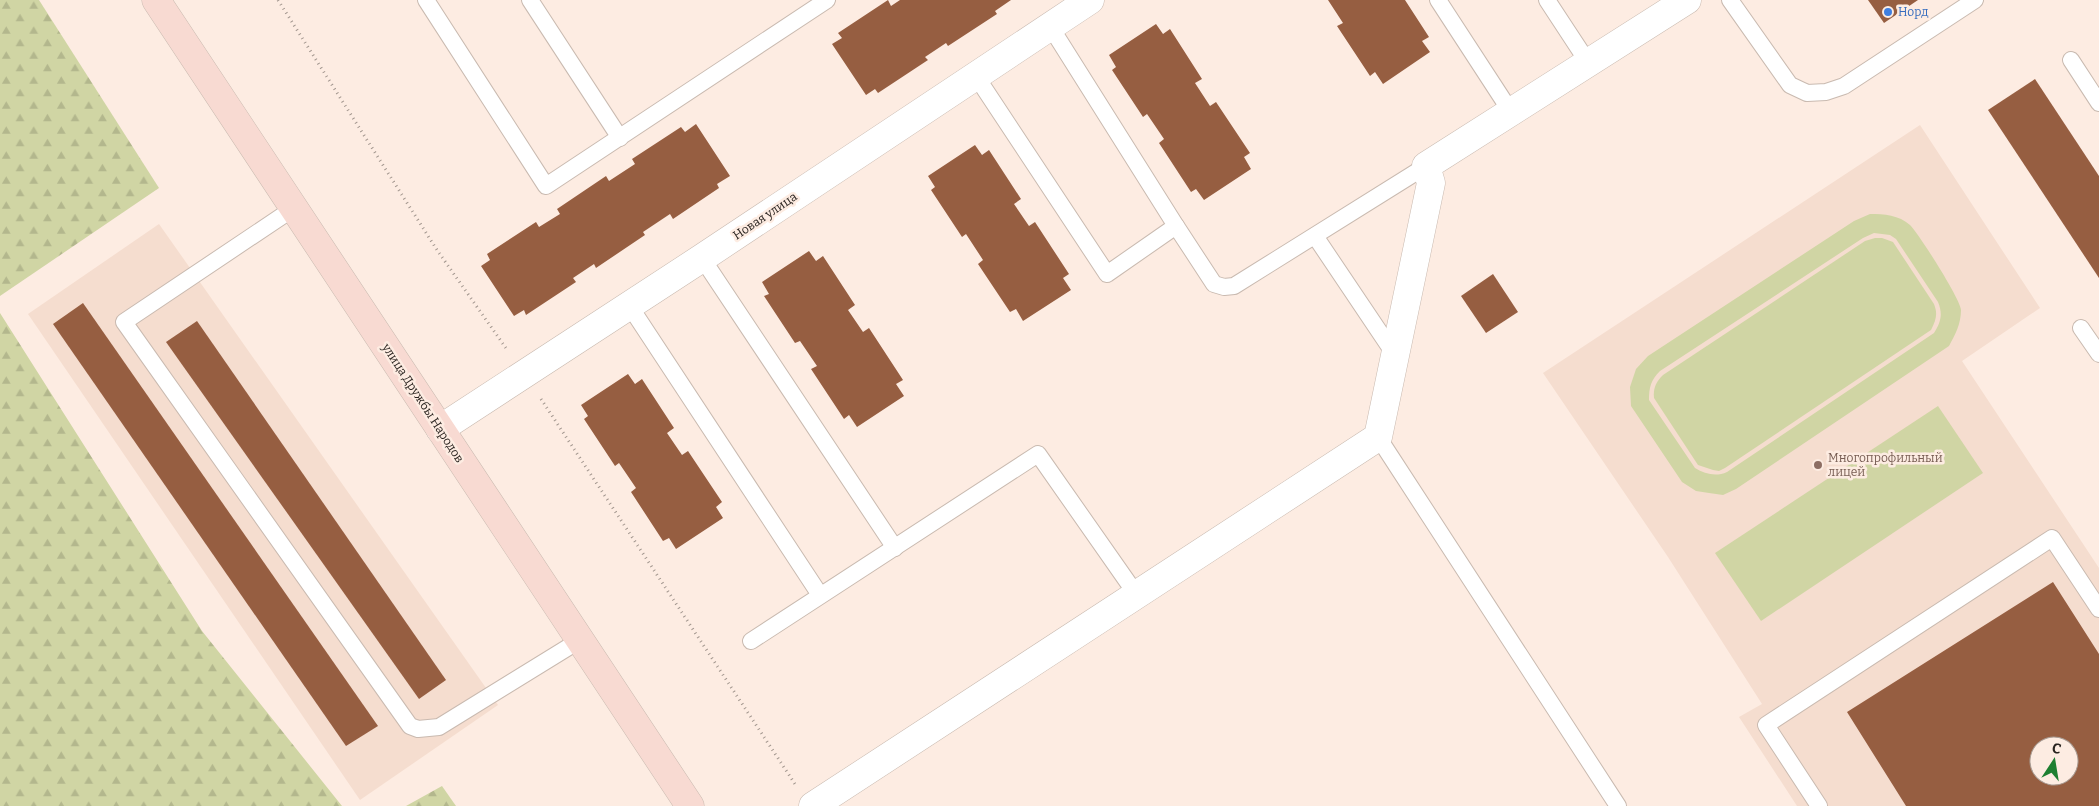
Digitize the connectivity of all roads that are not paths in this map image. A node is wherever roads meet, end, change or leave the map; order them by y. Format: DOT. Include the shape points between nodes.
graph roads {
  1 [pos="156,0"];
  2 [pos="426,0"];
  3 [pos="530,0"];
  4 [pos="827,0"];
  5 [pos="1090,0"];
  6 [pos="1438,0"];
  7 [pos="1547,0"];
  8 [pos="1687,0"];
  9 [pos="1730,0"];
  10 [pos="1976,0"];
  11 [pos="1050,26"];
  12 [pos="2070,60"];
  13 [pos="1589,64"];
  14 [pos="976,76"];
  15 [pos="2099,103"];
  16 [pos="1511,112"];
  17 [pos="620,138"];
  18 [pos="1426,166"];
  19 [pos="294,208"];
  20 [pos="1176,226"];
  21 [pos="1315,236"];
  22 [pos="702,258"];
  23 [pos="629,305"];
  24 [pos="2081,328"];
  25 [pos="2099,354"];
  26 [pos="1395,355"];
  27 [pos="440,429"];
  28 [pos="1378,437"];
  29 [pos="895,548"];
  30 [pos="1136,594"];
  31 [pos="820,596"];
  32 [pos="2099,609"];
  33 [pos="580,640"];
  34 [pos="751,641"];
  35 [pos="806,798"];
  36 [pos="690,806"];
  37 [pos="1618,806"];
  38 [pos="1819,806"];
  1 -- 19 [label="street, улица Дружбы Народов"];
  2 -- 17 [label="lane" via="546,186"];
  3 -- 17 [label="lane"];
  4 -- 17 [label="lane"];
  5 -- 11 [label="street, Новая улица"];
  6 -- 16 [label="lane"];
  7 -- 13 [label="lane"];
  8 -- 13 [label="street"];
  9 -- 10 [label="lane" via="1790,85 1807,93 1826,92 1844,86"];
  11 -- 14 [label="street, Новая улица"];
  11 -- 20 [label="lane"];
  12 -- 15 [label="lane"];
  13 -- 16 [label="street"];
  14 -- 20 [label="lane" via="1107,274"];
  14 -- 22 [label="street, Новая улица"];
  16 -- 18 [label="street"];
  18 -- 21 [label="lane"];
  18 -- 26 [label="street" via="1431,183"];
  19 -- 27 [label="street, улица Дружбы Народов"];
  19 -- 33 [label="lane" via="124,322 410,726 418,730 440,728"];
  20 -- 21 [label="lane" via="1214,284 1224,287 1234,286"];
  21 -- 26 [label="lane"];
  22 -- 23 [label="street, Новая улица"];
  22 -- 29 [label="lane"];
  23 -- 27 [label="street, Новая улица"];
  23 -- 31 [label="lane"];
  24 -- 25 [label="lane"];
  26 -- 28 [label="street"];
  27 -- 33 [label="street, улица Дружбы Народов"];
  28 -- 30 [label="street"];
  28 -- 37 [label="lane"];
  29 -- 30 [label="lane" via="1038,454"];
  29 -- 31 [label="lane"];
  30 -- 35 [label="street"];
  31 -- 34 [label="lane"];
  32 -- 38 [label="lane" via="2052,538 1766,726"];
  33 -- 36 [label="street, улица Дружбы Народов"];
}
